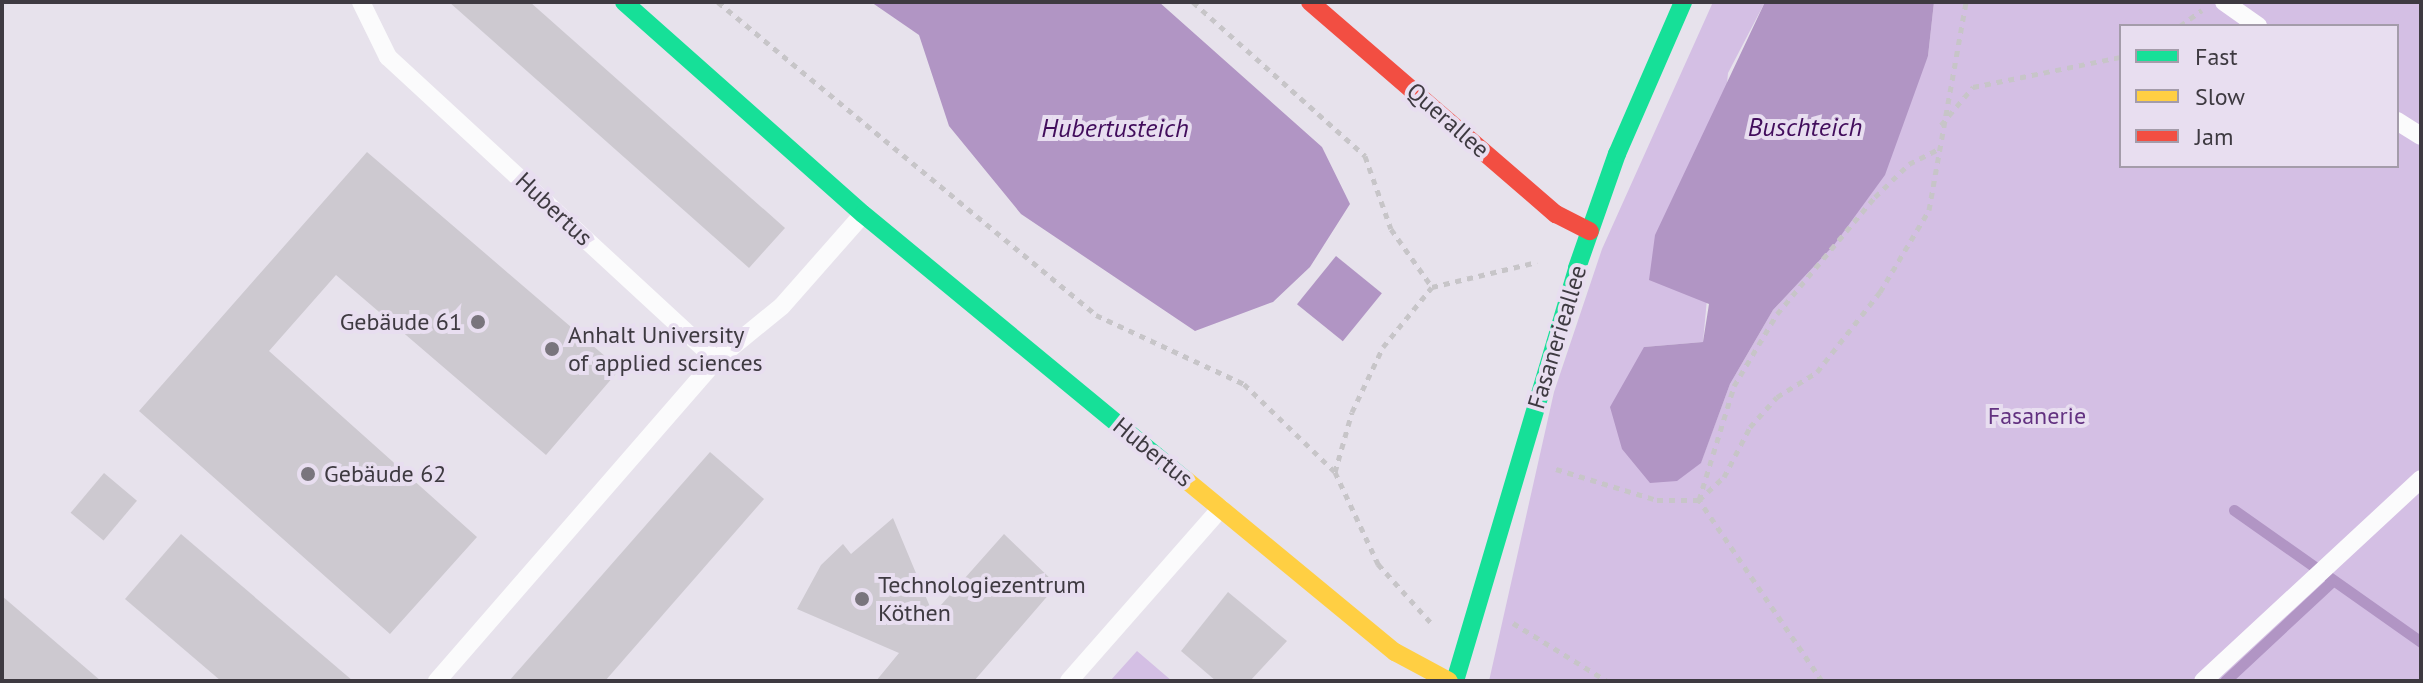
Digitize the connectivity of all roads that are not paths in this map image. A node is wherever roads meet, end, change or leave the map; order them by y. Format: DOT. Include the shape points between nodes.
graph roads {
  1 [pos="361,2"];
  2 [pos="624,2"];
  3 [pos="1310,2"];
  4 [pos="1683,2"];
  5 [pos="2224,2"];
  6 [pos="2255,24"];
  7 [pos="2399,122"];
  8 [pos="2421,136"];
  9 [pos="863,214"];
  10 [pos="1590,231"];
  11 [pos="716,360"];
  12 [pos="2421,479"];
  13 [pos="1221,508"];
  14 [pos="437,681"];
  15 [pos="1069,681"];
  16 [pos="1449,681"];
  17 [pos="1455,681"];
  18 [pos="2203,681"];
  1 -- 11 [label="lane, Hubertus" via="388,57"];
  2 -- 9 [label="street, Hubertus"];
  3 -- 10 [label="street, Querallee" via="1567,222"];
  4 -- 10 [label="street, Fasanerieallee"];
  5 -- 6 [label="lane"];
  7 -- 8 [label="lane"];
  9 -- 11 [label="lane" via="782,306"];
  9 -- 13 [label="street, Hubertus"];
  10 -- 17 [label="street, Fasanerieallee"];
  11 -- 14 [label="lane"];
  12 -- 18 [label="lane"];
  13 -- 15 [label="lane"];
  13 -- 16 [label="street, Hubertus" via="1395,652"];
}
